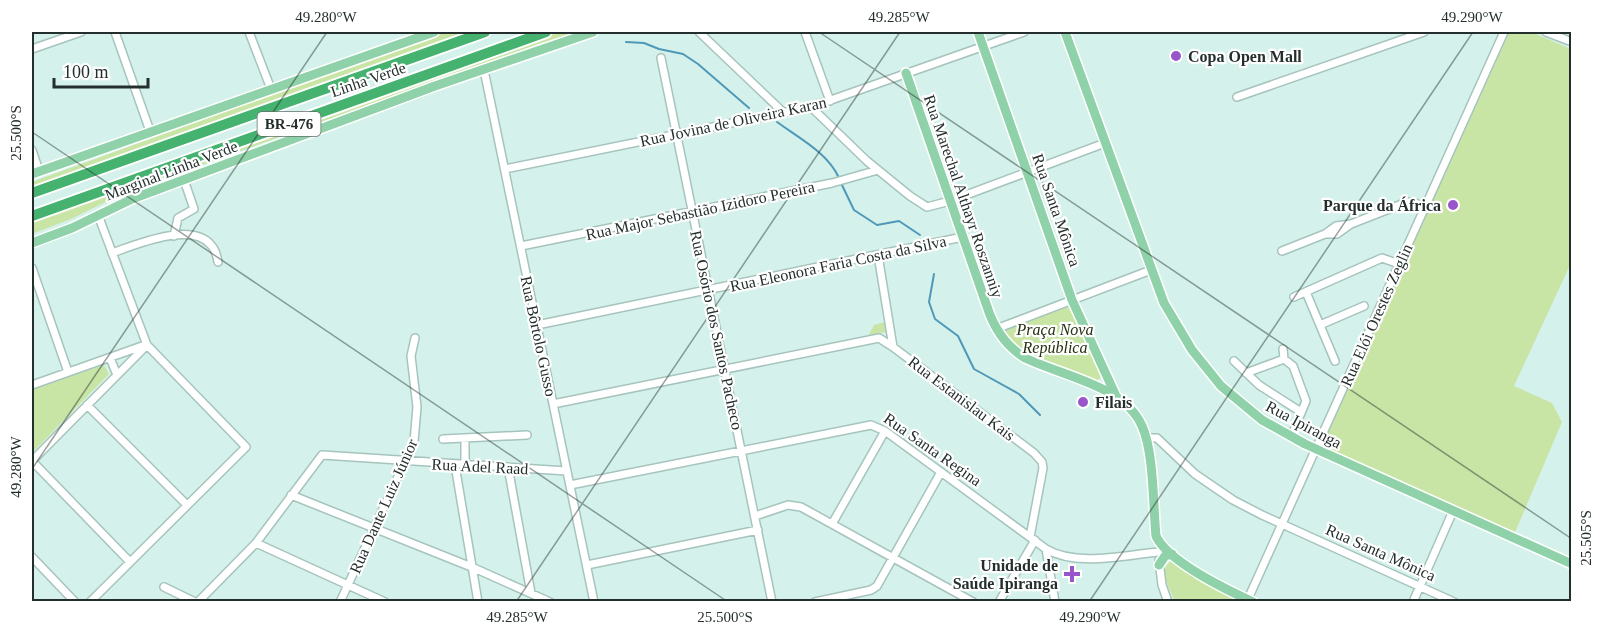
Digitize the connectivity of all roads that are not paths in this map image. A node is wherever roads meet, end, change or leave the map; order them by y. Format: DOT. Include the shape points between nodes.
graph roads {
  1 [pos="81,32"];
  2 [pos="115,32"];
  3 [pos="249,32"];
  4 [pos="434,32"];
  5 [pos="484,32"];
  6 [pos="546,32"];
  7 [pos="593,32"];
  8 [pos="699,32"];
  9 [pos="806,32"];
  10 [pos="978,32"];
  11 [pos="1024,32"];
  12 [pos="1065,32"];
  13 [pos="1424,32"];
  14 [pos="1504,32"];
  15 [pos="1546,32"];
  16 [pos="1572,42"];
  17 [pos="983,46"];
  18 [pos="32,49"];
  19 [pos="661,58"];
  20 [pos="484,70"];
  21 [pos="906,74"];
  22 [pos="271,89"];
  23 [pos="1237,97"];
  24 [pos="830,101"];
  25 [pos="811,107"];
  26 [pos="784,113"];
  27 [pos="150,131"];
  28 [pos="676,135"];
  29 [pos="1105,143"];
  30 [pos="32,150"];
  31 [pos="505,169"];
  32 [pos="878,170"];
  33 [pos="1028,172"];
  34 [pos="35,173"];
  35 [pos="184,180"];
  36 [pos="32,193"];
  37 [pos="950,201"];
  38 [pos="1425,207"];
  39 [pos="692,211"];
  40 [pos="98,215"];
  41 [pos="32,216"];
  42 [pos="174,236"];
  43 [pos="963,237"];
  44 [pos="32,243"];
  45 [pos="521,246"];
  46 [pos="1282,251"];
  47 [pos="112,253"];
  48 [pos="878,255"];
  49 [pos="218,262"];
  50 [pos="1399,264"];
  51 [pos="32,268"];
  52 [pos="1151,270"];
  53 [pos="708,290"];
  54 [pos="1306,292"];
  55 [pos="1294,297"];
  56 [pos="1072,300"];
  57 [pos="1364,306"];
  58 [pos="537,325"];
  59 [pos="1320,326"];
  60 [pos="996,329"];
  61 [pos="415,338"];
  62 [pos="147,345"];
  63 [pos="893,347"];
  64 [pos="1283,349"];
  65 [pos="110,358"];
  66 [pos="1284,358"];
  67 [pos="1233,361"];
  68 [pos="1335,361"];
  69 [pos="725,369"];
  70 [pos="68,372"];
  71 [pos="1246,373"];
  72 [pos="117,375"];
  73 [pos="32,385"];
  74 [pos="1116,396"];
  75 [pos="553,404"];
  76 [pos="87,405"];
  77 [pos="1301,412"];
  78 [pos="885,431"];
  79 [pos="527,435"];
  80 [pos="1291,437"];
  81 [pos="465,438"];
  82 [pos="443,439"];
  83 [pos="1147,442"];
  84 [pos="1316,449"];
  85 [pos="741,451"];
  86 [pos="32,461"];
  87 [pos="406,462"];
  88 [pos="455,465"];
  89 [pos="465,465"];
  90 [pos="508,467"];
  91 [pos="567,471"];
  92 [pos="941,472"];
  93 [pos="570,485"];
  94 [pos="291,495"];
  95 [pos="188,505"];
  96 [pos="1453,511"];
  97 [pos="755,516"];
  98 [pos="832,524"];
  99 [pos="1282,524"];
  100 [pos="374,529"];
  101 [pos="758,530"];
  102 [pos="1156,536"];
  103 [pos="1032,538"];
  104 [pos="256,543"];
  105 [pos="1047,549"];
  106 [pos="1158,552"];
  107 [pos="1172,554"];
  108 [pos="32,557"];
  109 [pos="894,558"];
  110 [pos="130,562"];
  111 [pos="1572,564"];
  112 [pos="586,565"];
  113 [pos="1159,565"];
  114 [pos="474,568"];
  115 [pos="348,585"];
  116 [pos="1420,586"];
  117 [pos="164,587"];
  118 [pos="531,593"];
  119 [pos="1251,600"];
  120 [pos="75,602"];
  121 [pos="90,602"];
  122 [pos="196,602"];
  123 [pos="340,602"];
  124 [pos="385,602"];
  125 [pos="478,602"];
  126 [pos="550,602"];
  127 [pos="594,602"];
  128 [pos="772,602"];
  129 [pos="815,602"];
  130 [pos="973,602"];
  131 [pos="999,602"];
  132 [pos="1055,602"];
  133 [pos="1168,602"];
  134 [pos="1413,602"];
  135 [pos="1454,602"];
  1 -- 18 [label="street"];
  2 -- 27 [label="street"];
  3 -- 22 [label="street"];
  4 -- 22 [label="main road"];
  5 -- 36 [label="highway, Linha Verde / BR-476"];
  6 -- 41 [label="highway, Linha Verde / BR-476"];
  7 -- 20 [label="main road, Marginal Linha Verde"];
  8 -- 26 [label="street"];
  9 -- 24 [label="street"];
  10 -- 17 [label="main road, Rua Santa Mônica"];
  11 -- 17 [label="street, Rua Jovina de Oliveira Karan"];
  12 -- 29 [label="main road, Rua Ipiranga"];
  13 -- 23 [label="street"];
  14 -- 38 [label="street, Rua Elói Orestes Zeglin"];
  15 -- 16 [label="street"];
  17 -- 21 [label="street, Rua Jovina de Oliveira Karan"];
  17 -- 33 [label="main road, Rua Santa Mônica"];
  19 -- 28 [label="street, Rua Osório dos Santos Pacheco"];
  20 -- 31 [label="street, Rua Bôrtolo Gusso"];
  20 -- 35 [label="main road, Marginal Linha Verde"];
  21 -- 24 [label="street, Rua Jovina de Oliveira Karan"];
  21 -- 37 [label="main road, Rua Marechal Althayr Roszanniy"];
  22 -- 27 [label="main road"];
  24 -- 25 [label="street, Rua Jovina de Oliveira Karan"];
  25 -- 26 [label="street, Rua Jovina de Oliveira Karan"];
  25 -- 32 [label="street"];
  26 -- 28 [label="street, Rua Jovina de Oliveira Karan"];
  27 -- 34 [label="main road"];
  28 -- 31 [label="street, Rua Jovina de Oliveira Karan"];
  28 -- 39 [label="street, Rua Osório dos Santos Pacheco"];
  29 -- 33 [label="street"];
  29 -- 52 [label="main road, Rua Ipiranga"];
  30 -- 34 [label="street"];
  31 -- 45 [label="street, Rua Bôrtolo Gusso"];
  32 -- 37 [label="street" via="922,205 931,207"];
  32 -- 39 [label="street, Rua Major Sebastião Izidoro Pereira"];
  33 -- 37 [label="street"];
  33 -- 56 [label="main road, Rua Santa Mônica"];
  35 -- 40 [label="main road, Marginal Linha Verde"];
  35 -- 42 [label="street" via="194,209 178,218"];
  37 -- 43 [label="main road, Rua Marechal Althayr Roszanniy"];
  38 -- 46 [label="street" via="1410,201 1337,234 1325,234"];
  38 -- 50 [label="street, Rua Elói Orestes Zeglin"];
  39 -- 45 [label="street, Rua Major Sebastião Izidoro Pereira"];
  39 -- 53 [label="street, Rua Osório dos Santos Pacheco"];
  40 -- 44 [label="main road, Marginal Linha Verde"];
  40 -- 47 [label="street"];
  42 -- 47 [label="street"];
  42 -- 49 [label="street" via="203,238 213,248"];
  43 -- 48 [label="street, Rua Eleonora Faria Costa da Silva"];
  43 -- 60 [label="main road, Rua Marechal Althayr Roszanniy"];
  45 -- 58 [label="street, Rua Bôrtolo Gusso"];
  47 -- 62 [label="street"];
  48 -- 53 [label="street, Rua Eleonora Faria Costa da Silva"];
  48 -- 63 [label="street, Rua Estanislau Kais"];
  50 -- 54 [label="street" via="1382,258"];
  50 -- 84 [label="street, Rua Elói Orestes Zeglin"];
  51 -- 70 [label="street"];
  52 -- 56 [label="street"];
  52 -- 80 [label="main road, Rua Ipiranga" via="1170,316 1209,373 1248,410"];
  53 -- 58 [label="street, Rua Eleonora Faria Costa da Silva"];
  53 -- 69 [label="street, Rua Osório dos Santos Pacheco"];
  54 -- 55 [label="street"];
  54 -- 59 [label="street"];
  56 -- 60 [label="street"];
  56 -- 74 [label="main road, Rua Santa Mônica"];
  57 -- 59 [label="street"];
  58 -- 75 [label="street, Rua Bôrtolo Gusso"];
  59 -- 68 [label="street"];
  60 -- 74 [label="main road, Rua Marechal Althayr Roszanniy" via="1007,344 1025,357"];
  61 -- 87 [label="street, Rua Dante Luiz Júnior" via="411,356 416,433"];
  62 -- 65 [label="street"];
  62 -- 72 [label="street"];
  62 -- 95 [label="street" via="246,447"];
  63 -- 69 [label="street" via="879,338"];
  63 -- 103 [label="street, Rua Estanislau Kais" via="1042,462"];
  64 -- 66 [label="street"];
  65 -- 70 [label="street"];
  65 -- 72 [label="street"];
  66 -- 71 [label="street"];
  66 -- 77 [label="street" via="1293,366 1306,402"];
  67 -- 71 [label="street"];
  69 -- 75 [label="street"];
  69 -- 85 [label="street, Rua Osório dos Santos Pacheco"];
  70 -- 73 [label="street"];
  71 -- 77 [label="street"];
  72 -- 76 [label="street"];
  74 -- 83 [label="main road, Rua Marechal Althayr Roszanniy" via="1141,423"];
  75 -- 91 [label="street, Rua Bôrtolo Gusso"];
  76 -- 86 [label="street"];
  76 -- 95 [label="street"];
  77 -- 80 [label="street"];
  78 -- 85 [label="street, Rua Santa Regina" via="871,425"];
  78 -- 92 [label="street, Rua Santa Regina"];
  78 -- 98 [label="street"];
  79 -- 81 [label="street"];
  80 -- 84 [label="main road, Rua Ipiranga"];
  81 -- 82 [label="street"];
  81 -- 89 [label="street"];
  83 -- 99 [label="street, Rua Santa Mônica" via="1152,437 1158,440 1217,490"];
  83 -- 102 [label="main road, Rua Marechal Althayr Roszanniy"];
  84 -- 96 [label="main road, Rua Ipiranga"];
  84 -- 99 [label="street, Rua Elói Orestes Zeglin"];
  85 -- 93 [label="street, Rua Santa Regina"];
  85 -- 97 [label="street, Rua Osório dos Santos Pacheco"];
  86 -- 110 [label="street"];
  87 -- 88 [label="street, Rua Adel Raad"];
  87 -- 94 [label="street, Rua Adel Raad" via="322,455"];
  87 -- 100 [label="street, Rua Dante Luiz Júnior"];
  88 -- 89 [label="street, Rua Adel Raad"];
  88 -- 114 [label="street"];
  89 -- 90 [label="street, Rua Adel Raad"];
  90 -- 91 [label="street, Rua Adel Raad"];
  90 -- 118 [label="street"];
  91 -- 93 [label="street, Rua Bôrtolo Gusso"];
  92 -- 103 [label="street, Rua Santa Regina"];
  92 -- 109 [label="street"];
  93 -- 112 [label="street, Rua Bôrtolo Gusso"];
  94 -- 100 [label="street"];
  94 -- 104 [label="street"];
  95 -- 110 [label="street"];
  96 -- 111 [label="main road, Rua Ipiranga"];
  96 -- 116 [label="street"];
  97 -- 98 [label="street" via="794,505"];
  97 -- 101 [label="street, Rua Osório dos Santos Pacheco"];
  98 -- 109 [label="street"];
  99 -- 116 [label="street, Rua Santa Mônica"];
  99 -- 119 [label="street, Rua Elói Orestes Zeglin"];
  100 -- 114 [label="street"];
  100 -- 115 [label="street, Rua Dante Luiz Júnior"];
  101 -- 112 [label="street"];
  101 -- 128 [label="street, Rua Osório dos Santos Pacheco"];
  102 -- 106 [label="street, Rua Marechal Althayr Roszanniy"];
  102 -- 107 [label="main road"];
  103 -- 105 [label="street, Rua Santa Regina"];
  103 -- 131 [label="street"];
  104 -- 115 [label="street"];
  104 -- 122 [label="street"];
  105 -- 106 [label="street, Rua Santa Regina" via="1075,559"];
  105 -- 132 [label="street"];
  106 -- 113 [label="street, Rua Marechal Althayr Roszanniy"];
  107 -- 113 [label="main road"];
  107 -- 119 [label="main road" via="1198,573"];
  108 -- 120 [label="street"];
  109 -- 129 [label="street" via="874,589"];
  109 -- 130 [label="street"];
  110 -- 121 [label="street"];
  112 -- 127 [label="street, Rua Bôrtolo Gusso"];
  113 -- 133 [label="street, Rua Marechal Althayr Roszanniy"];
  114 -- 118 [label="street"];
  114 -- 125 [label="street"];
  115 -- 123 [label="street, Rua Dante Luiz Júnior"];
  115 -- 124 [label="street"];
  116 -- 134 [label="street"];
  116 -- 135 [label="street, Rua Santa Mônica"];
  117 -- 122 [label="street"];
  118 -- 126 [label="street"];
}
